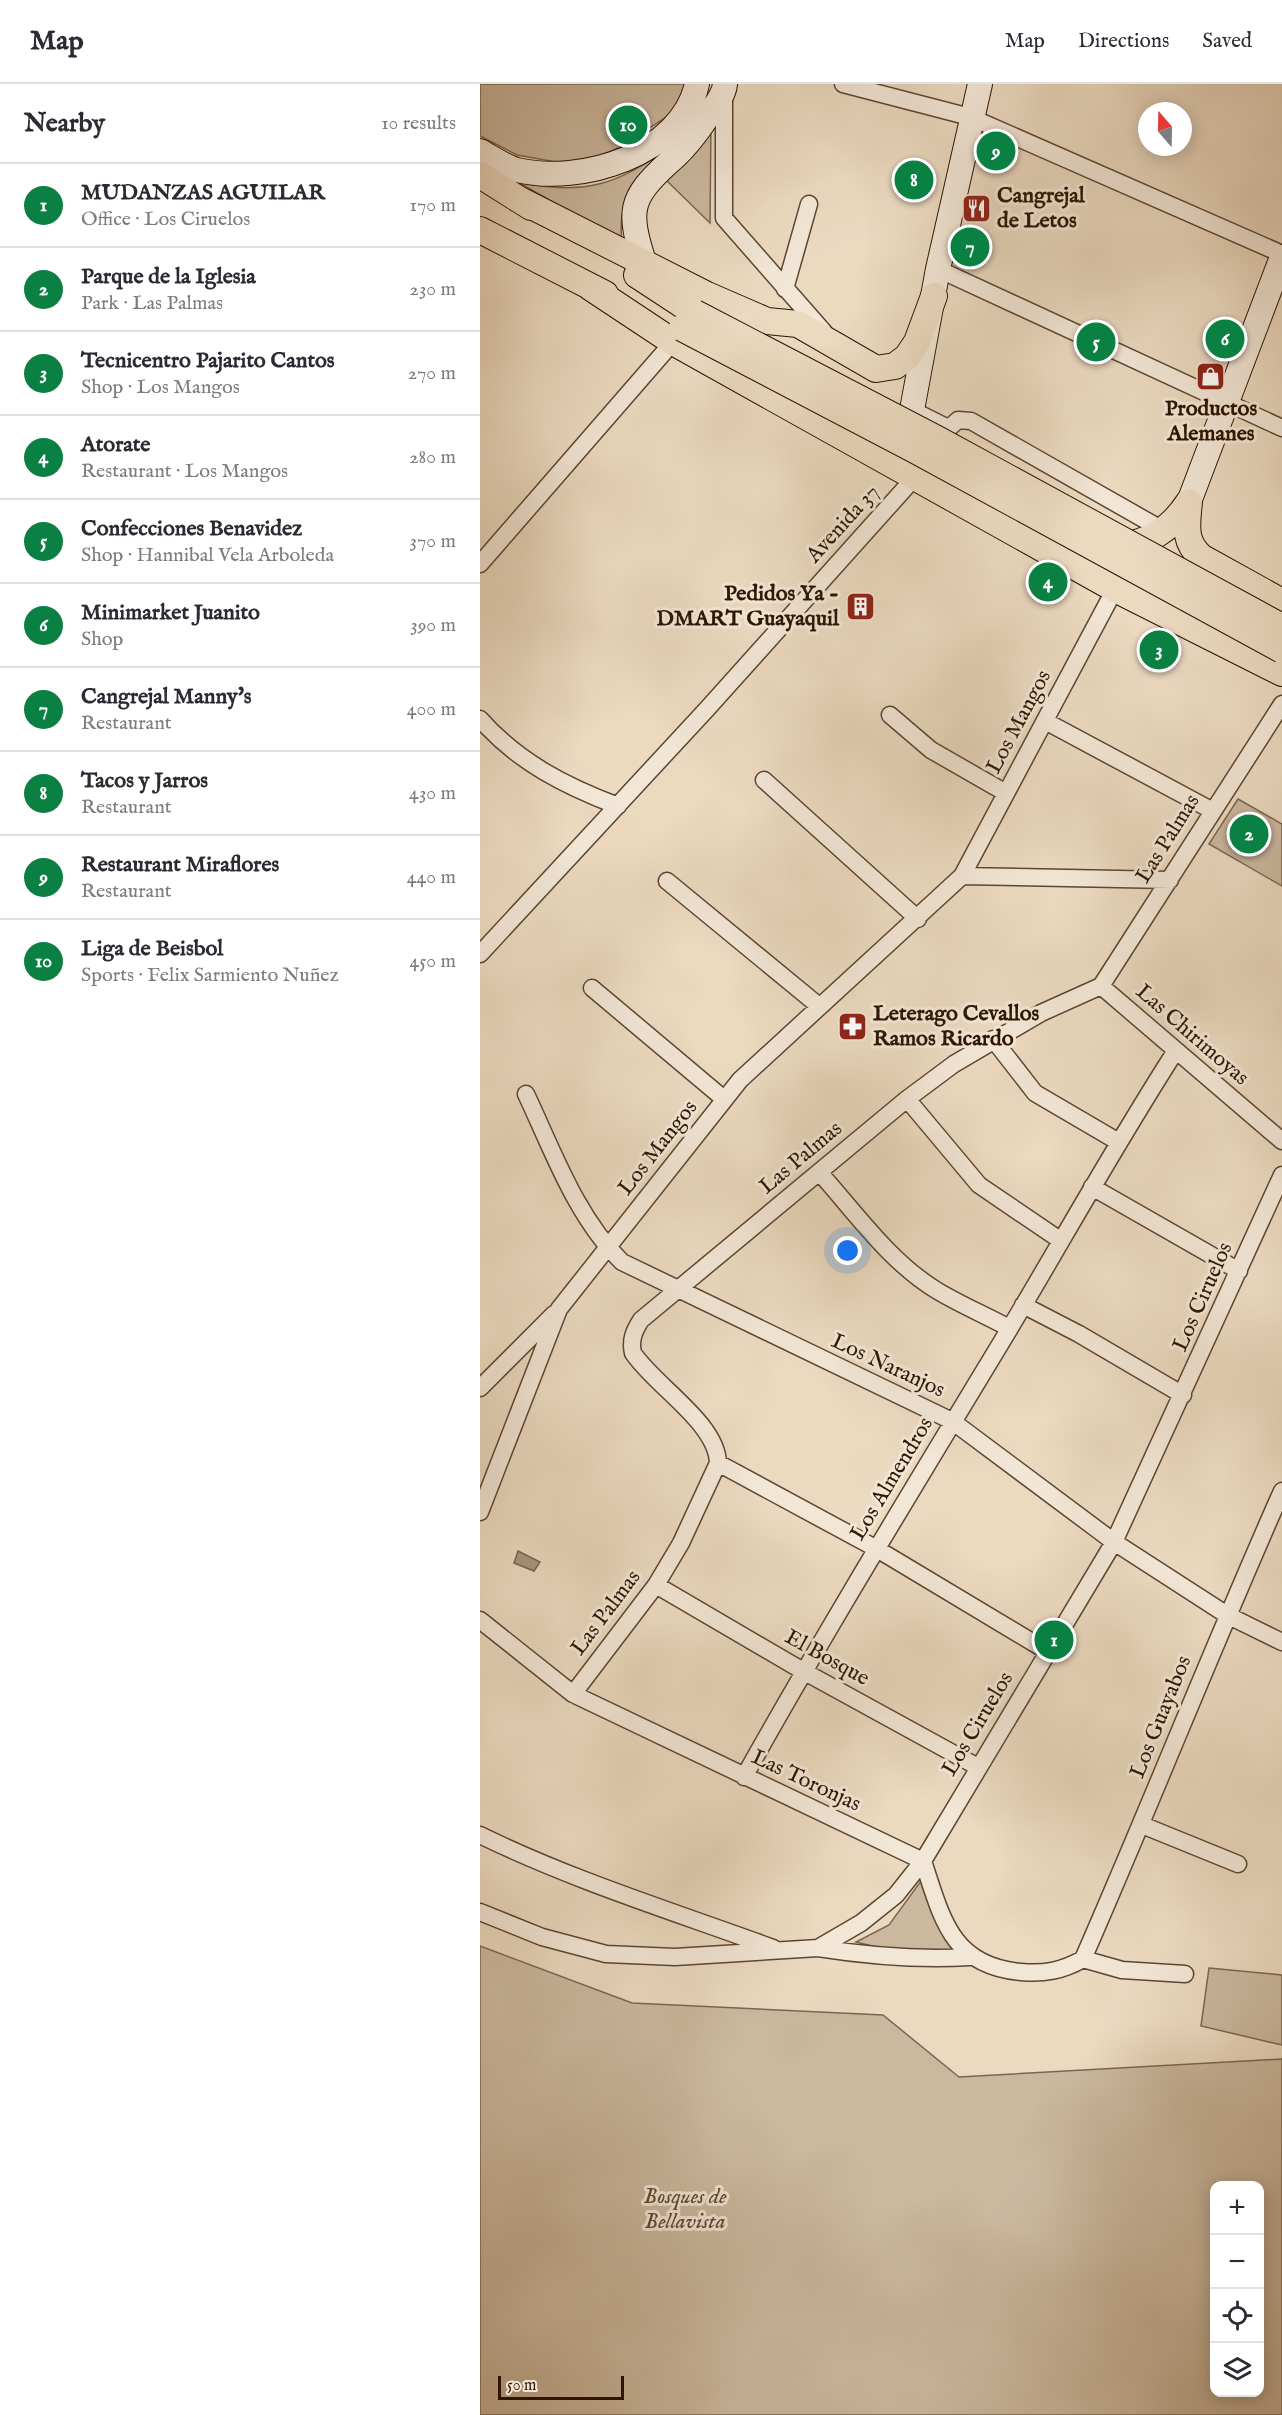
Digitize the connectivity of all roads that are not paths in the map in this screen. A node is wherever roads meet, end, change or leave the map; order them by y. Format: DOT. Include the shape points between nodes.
graph roads {
  1 [pos="697,84"];
  2 [pos="843,84"];
  3 [pos="980,84"];
  4 [pos="724,87"];
  5 [pos="970,117"];
  6 [pos="480,151"];
  7 [pos="480,175"];
  8 [pos="518,199"];
  9 [pos="809,204"];
  10 [pos="480,230"];
  11 [pos="1282,255"];
  12 [pos="644,262"];
  13 [pos="938,269"];
  14 [pos="785,289"];
  15 [pos="934,296"];
  16 [pos="766,321"];
  17 [pos="684,328"];
  18 [pos="838,348"];
  19 [pos="1227,403"];
  20 [pos="948,428"];
  21 [pos="1282,428"];
  22 [pos="916,430"];
  23 [pos="837,432"];
  24 [pos="916,476"];
  25 [pos="1189,502"];
  26 [pos="1154,525"];
  27 [pos="1031,540"];
  28 [pos="1125,546"];
  29 [pos="480,564"];
  30 [pos="1222,569"];
  31 [pos="1115,589"];
  32 [pos="1282,602"];
  33 [pos="1282,627"];
  34 [pos="1196,631"];
  35 [pos="1282,650"];
  36 [pos="1282,674"];
  37 [pos="1282,704"];
  38 [pos="890,715"];
  39 [pos="480,719"];
  40 [pos="1044,721"];
  41 [pos="764,780"];
  42 [pos="1006,793"];
  43 [pos="618,806"];
  44 [pos="1213,810"];
  45 [pos="962,876"];
  46 [pos="1170,880"];
  47 [pos="667,881"];
  48 [pos="918,919"];
  49 [pos="480,954"];
  50 [pos="1101,986"];
  51 [pos="592,988"];
  52 [pos="819,1006"];
  53 [pos="993,1039"];
  54 [pos="1175,1052"];
  55 [pos="526,1094"];
  56 [pos="907,1099"];
  57 [pos="724,1100"];
  58 [pos="1117,1141"];
  59 [pos="1282,1141"];
  60 [pos="819,1172"];
  61 [pos="1282,1175"];
  62 [pos="1092,1187"];
  63 [pos="1060,1240"];
  64 [pos="608,1248"];
  65 [pos="1239,1271"];
  66 [pos="677,1290"];
  67 [pos="1023,1305"];
  68 [pos="559,1309"];
  69 [pos="1009,1328"];
  70 [pos="480,1388"];
  71 [pos="1183,1395"];
  72 [pos="952,1421"];
  73 [pos="718,1463"];
  74 [pos="1282,1491"];
  75 [pos="480,1512"];
  76 [pos="1277,1516"];
  77 [pos="1114,1542"];
  78 [pos="876,1549"];
  79 [pos="656,1585"];
  80 [pos="1227,1615"];
  81 [pos="480,1620"];
  82 [pos="1282,1641"];
  83 [pos="1047,1651"];
  84 [pos="803,1671"];
  85 [pos="573,1695"];
  86 [pos="978,1767"];
  87 [pos="744,1777"];
  88 [pos="1142,1825"];
  89 [pos="480,1835"];
  90 [pos="923,1861"];
  91 [pos="1238,1864"];
  92 [pos="480,1912"];
  93 [pos="818,1948"];
  94 [pos="778,1950"];
  95 [pos="970,1957"];
  96 [pos="1083,1959"];
  97 [pos="1185,1974"];
  1 -- 6 [label="main road" via="680,120 659,141 621,161 572,174 516,170"];
  2 -- 5 [label="street"];
  3 -- 5 [label="main road"];
  4 -- 12 [label="main road" via="688,141 638,196 635,223"];
  4 -- 14 [label="street" via="724,219"];
  5 -- 11 [label="street"];
  5 -- 13 [label="main road"];
  7 -- 8 [label="main road"];
  8 -- 12 [label="main road"];
  8 -- 17 [label="main road"];
  9 -- 14 [label="street"];
  10 -- 17 [label="main road" via="590,287"];
  11 -- 19 [label="main road"];
  12 -- 16 [label="main road"];
  13 -- 15 [label="main road"];
  13 -- 19 [label="street"];
  14 -- 18 [label="street"];
  15 -- 18 [label="main road" via="917,342 895,366 876,369"];
  15 -- 22 [label="main road"];
  16 -- 18 [label="main road" via="798,324"];
  16 -- 23 [label="main road" via="866,381 873,390 873,407 861,427 852,432"];
  17 -- 23 [label="main road"];
  17 -- 29 [label="street"];
  17 -- 33 [label="main road, bridge" via="937,438"];
  17 -- 35 [label="main road, bridge"];
  19 -- 21 [label="street"];
  19 -- 25 [label="main road"];
  20 -- 22 [label="street"];
  20 -- 22 [label="street"];
  20 -- 26 [label="street" via="958,420 971,421"];
  22 -- 24 [label="main road"];
  22 -- 28 [label="main road" via="1099,538"];
  23 -- 24 [label="main road"];
  24 -- 27 [label="main road"];
  24 -- 43 [label="street, Avenida 37"];
  25 -- 28 [label="main road" via="1159,534"];
  25 -- 30 [label="main road" via="1187,538 1191,549"];
  27 -- 28 [label="main road" via="1090,548"];
  27 -- 31 [label="main road"];
  30 -- 32 [label="main road"];
  30 -- 34 [label="main road" via="1198,576 1185,591 1184,612"];
  31 -- 34 [label="main road"];
  31 -- 40 [label="street, Los Mangos"];
  34 -- 36 [label="main road"];
  37 -- 44 [label="street, Las Palmas"];
  38 -- 42 [label="street" via="931,750"];
  39 -- 43 [label="street" via="540,771"];
  40 -- 42 [label="street, Los Mangos"];
  40 -- 44 [label="street"];
  41 -- 48 [label="street"];
  42 -- 45 [label="street, Los Mangos"];
  43 -- 49 [label="street, Avenida 37"];
  44 -- 46 [label="street, Las Palmas"];
  45 -- 46 [label="street"];
  45 -- 48 [label="street, Los Mangos"];
  46 -- 50 [label="street, Las Palmas"];
  47 -- 52 [label="street"];
  48 -- 52 [label="street, Los Mangos"];
  50 -- 53 [label="street, Las Palmas"];
  50 -- 54 [label="street, Las Chirimoyas"];
  51 -- 57 [label="street"];
  52 -- 57 [label="street, Los Mangos"];
  53 -- 56 [label="street, Las Palmas"];
  53 -- 58 [label="street" via="1035,1093"];
  54 -- 58 [label="street, Los Almendros"];
  54 -- 59 [label="street, Las Chirimoyas"];
  55 -- 64 [label="street, Los Naranjos" via="575,1196"];
  56 -- 60 [label="street, Las Palmas"];
  56 -- 63 [label="street" via="979,1185"];
  57 -- 64 [label="street, Los Mangos"];
  58 -- 62 [label="street, Los Almendros"];
  60 -- 66 [label="street, Las Palmas"];
  60 -- 69 [label="street" via="907,1268 934,1289"];
  61 -- 65 [label="street, Los Ciruelos"];
  62 -- 63 [label="street, Los Almendros"];
  62 -- 65 [label="street"];
  63 -- 67 [label="street, Los Almendros"];
  64 -- 66 [label="street, Los Naranjos" via="622,1262"];
  64 -- 68 [label="street, Los Mangos"];
  65 -- 71 [label="street, Los Ciruelos"];
  66 -- 72 [label="street, Los Naranjos"];
  66 -- 73 [label="street, Las Palmas" via="640,1320 634,1332 633,1353 709,1435"];
  67 -- 69 [label="street, Los Almendros"];
  67 -- 71 [label="street"];
  68 -- 70 [label="street"];
  68 -- 75 [label="street, Los Mangos"];
  69 -- 72 [label="street, Los Almendros"];
  71 -- 77 [label="street, Los Ciruelos"];
  72 -- 77 [label="street, Los Naranjos"];
  72 -- 78 [label="street, Los Almendros"];
  73 -- 78 [label="street"];
  73 -- 79 [label="street, Las Palmas" via="681,1543"];
  74 -- 76 [label="street, Los Guayabos"];
  76 -- 80 [label="street, Los Guayabos"];
  77 -- 80 [label="street, Los Naranjos"];
  77 -- 83 [label="street, Los Ciruelos"];
  78 -- 83 [label="street"];
  78 -- 84 [label="street, Los Almendros"];
  79 -- 84 [label="street, El Bosque"];
  79 -- 85 [label="street, Las Palmas"];
  80 -- 82 [label="street, Los Naranjos"];
  80 -- 88 [label="street, Los Guayabos"];
  81 -- 85 [label="street, Las Toronjas"];
  83 -- 86 [label="street, Los Ciruelos"];
  84 -- 86 [label="street, El Bosque"];
  84 -- 87 [label="street, Los Almendros"];
  85 -- 87 [label="street, Las Toronjas"];
  86 -- 90 [label="street, Los Ciruelos"];
  87 -- 90 [label="street, Las Toronjas"];
  88 -- 91 [label="street"];
  88 -- 96 [label="street, Los Guayabos"];
  89 -- 94 [label="street" via="636,1900"];
  90 -- 93 [label="street, Los Ciruelos" via="896,1895 861,1923"];
  90 -- 95 [label="street" via="941,1915"];
  92 -- 94 [label="street, Los Ciruelos" via="542,1937 606,1954 675,1957"];
  93 -- 94 [label="street, Los Ciruelos"];
  93 -- 95 [label="street" via="921,1960"];
  95 -- 96 [label="street" via="1001,1970 1032,1973 1068,1968"];
  96 -- 97 [label="street" via="1122,1970"];
}
